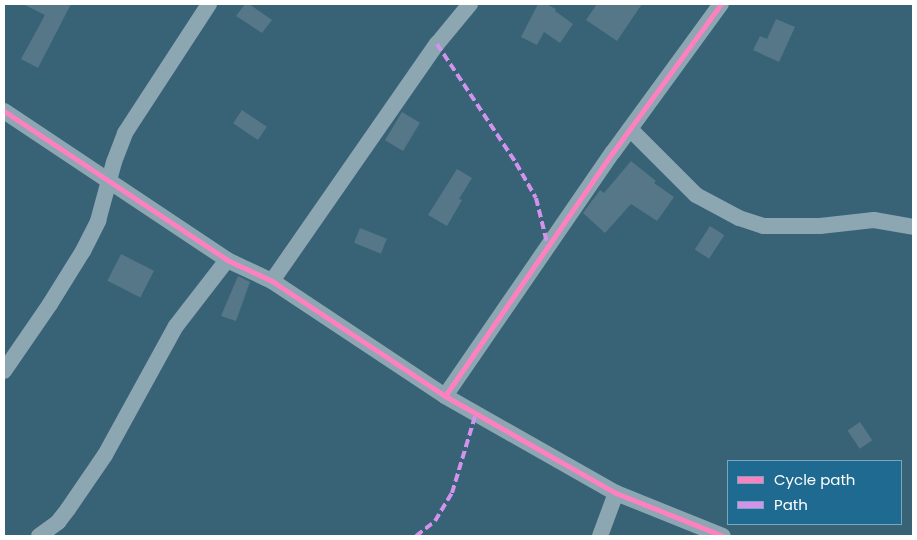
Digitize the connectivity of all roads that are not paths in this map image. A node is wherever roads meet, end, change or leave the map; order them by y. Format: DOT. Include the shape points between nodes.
graph roads {
  1 [pos="209,4"];
  2 [pos="470,4"];
  3 [pos="721,4"];
  4 [pos="4,111"];
  5 [pos="630,129"];
  6 [pos="109,183"];
  7 [pos="913,227"];
  8 [pos="227,260"];
  9 [pos="272,281"];
  10 [pos="4,371"];
  11 [pos="445,396"];
  12 [pos="616,493"];
  13 [pos="39,536"];
  14 [pos="600,536"];
  15 [pos="724,536"];
  1 -- 6 [label="street" via="125,133"];
  2 -- 9 [label="street" via="437,44"];
  3 -- 5 [label="street"];
  4 -- 6 [label="street"];
  5 -- 7 [label="street" via="696,195 739,218 764,226 820,226 874,220"];
  5 -- 11 [label="street"];
  6 -- 8 [label="street"];
  6 -- 10 [label="street" via="98,221 84,251"];
  8 -- 9 [label="street"];
  8 -- 13 [label="street" via="176,326 105,456 58,522"];
  9 -- 11 [label="street"];
  11 -- 12 [label="street"];
  12 -- 14 [label="street"];
  12 -- 15 [label="street"];
}
